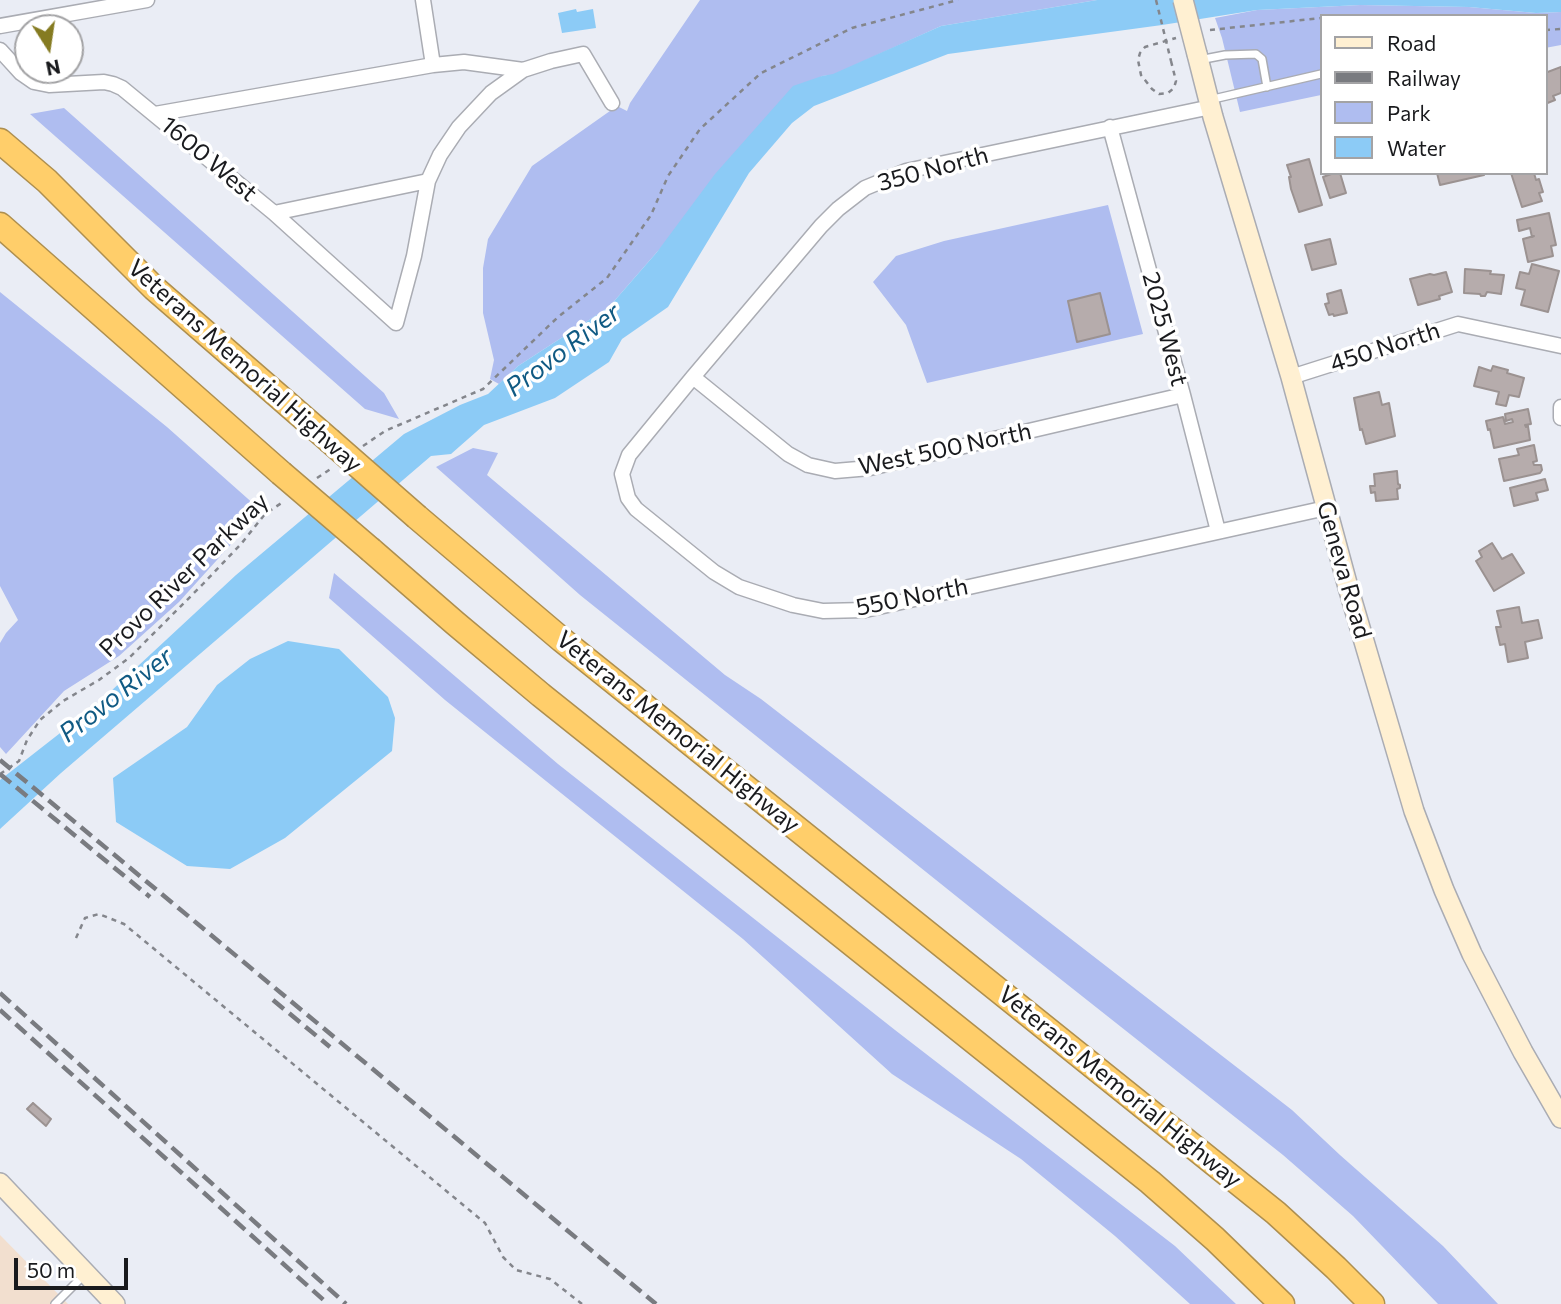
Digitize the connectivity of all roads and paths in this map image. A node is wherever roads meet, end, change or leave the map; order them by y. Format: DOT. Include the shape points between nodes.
graph roads {
  1 [pos="147,0"];
  2 [pos="424,0"];
  3 [pos="958,0"];
  4 [pos="1156,0"];
  5 [pos="1183,0"];
  6 [pos="0,26"];
  7 [pos="0,50"];
  8 [pos="1197,57"];
  9 [pos="1171,61"];
  10 [pos="433,65"];
  11 [pos="523,70"];
  12 [pos="1320,74"];
  13 [pos="1267,87"];
  14 [pos="612,103"];
  15 [pos="1210,104"];
  16 [pos="155,114"];
  17 [pos="1110,127"];
  18 [pos="0,141"];
  19 [pos="428,181"];
  20 [pos="274,213"];
  21 [pos="0,225"];
  22 [pos="1561,345"];
  23 [pos="693,377"];
  24 [pos="1292,377"];
  25 [pos="1183,395"];
  26 [pos="1561,407"];
  27 [pos="1561,418"];
  28 [pos="363,446"];
  29 [pos="331,469"];
  30 [pos="309,484"];
  31 [pos="287,499"];
  32 [pos="1326,508"];
  33 [pos="1218,531"];
  34 [pos="0,775"];
  35 [pos="76,938"];
  36 [pos="1561,1118"];
  37 [pos="0,1183"];
  38 [pos="85,1273"];
  39 [pos="55,1304"];
  40 [pos="115,1304"];
  41 [pos="583,1304"];
  42 [pos="1282,1304"];
  43 [pos="1372,1304"];
  1 -- 6 [label="street"];
  2 -- 10 [label="street"];
  3 -- 28 [label="path" via="852,28 761,73 700,130 668,176 651,215 607,278 558,317 483,389 385,431"];
  4 -- 9 [label="path, bridge"];
  5 -- 8 [label="main road, Geneva Road, bridge"];
  7 -- 16 [label="street, 1600 West" via="34,82 113,84"];
  8 -- 13 [label="lane" via="1256,54 1262,59"];
  8 -- 15 [label="main road, Geneva Road"];
  10 -- 11 [label="street" via="464,62"];
  10 -- 16 [label="street"];
  11 -- 14 [label="street" via="583,54"];
  11 -- 19 [label="street" via="491,93 459,127"];
  12 -- 13 [label="lane"];
  13 -- 15 [label="lane"];
  15 -- 17 [label="street, 350 North"];
  15 -- 24 [label="main road, Geneva Road"];
  16 -- 20 [label="street, 1600 West"];
  17 -- 23 [label="street, 350 North" via="906,171 865,188 821,226"];
  17 -- 25 [label="street, 2025 West"];
  18 -- 43 [label="highway, Veterans Memorial Highway, bridge" via="47,181 154,288 562,640 1276,1213"];
  19 -- 20 [label="street"];
  19 -- 20 [label="street, 1600 West" via="396,323"];
  21 -- 42 [label="highway, bridge" via="455,623 1150,1182"];
  22 -- 24 [label="street, 450 North" via="1458,324"];
  23 -- 25 [label="street, West 500 North" via="788,454 808,465 835,471 870,468"];
  23 -- 33 [label="street, 550 North" via="629,455 622,474 628,498 714,572 738,587 793,605 823,611 865,610"];
  24 -- 32 [label="main road, Geneva Road"];
  25 -- 33 [label="street, 2025 West"];
  26 -- 27 [label="street"];
  29 -- 30 [label="path"];
  31 -- 34 [label="path, Provo River Parkway" via="265,514 129,658 40,720 19,761"];
  32 -- 33 [label="street, 550 North"];
  32 -- 36 [label="main road, Geneva Road" via="1414,811 1444,890 1472,954"];
  35 -- 41 [label="path" via="85,918 99,914 124,924 485,1223 503,1257 516,1269 550,1279"];
  37 -- 38 [label="main road"];
  38 -- 39 [label="lane"];
  38 -- 40 [label="main road"];
}
